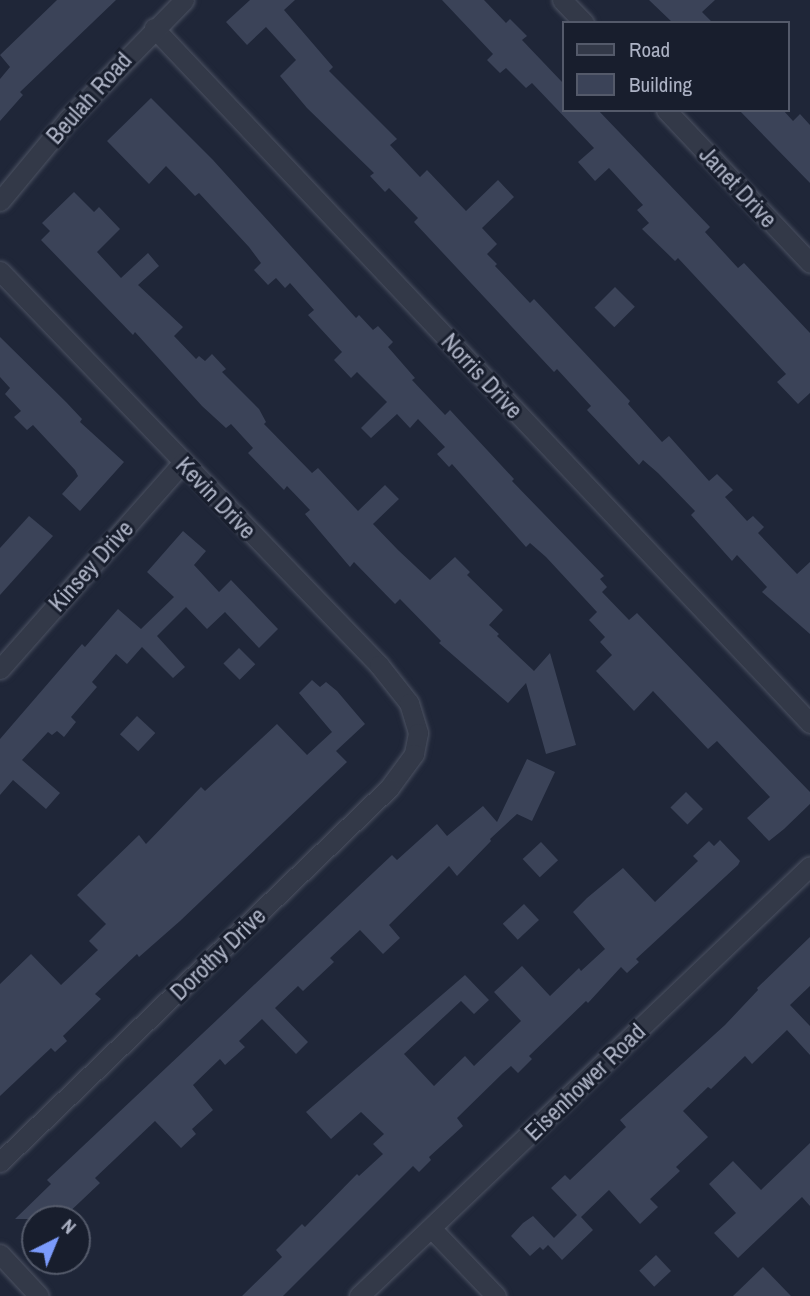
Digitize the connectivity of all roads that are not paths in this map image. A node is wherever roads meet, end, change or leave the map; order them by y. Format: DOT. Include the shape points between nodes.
graph roads {
  1 [pos="184,0"];
  2 [pos="562,0"];
  3 [pos="582,21"];
  4 [pos="154,28"];
  5 [pos="668,112"];
  6 [pos="0,201"];
  7 [pos="810,263"];
  8 [pos="0,271"];
  9 [pos="182,463"];
  10 [pos="0,669"];
  11 [pos="810,723"];
  12 [pos="418,733"];
  13 [pos="810,866"];
  14 [pos="0,1162"];
  15 [pos="431,1228"];
  16 [pos="0,1254"];
  17 [pos="39,1296"];
  18 [pos="359,1296"];
  19 [pos="496,1296"];
  1 -- 4 [label="street, Beulah Road"];
  2 -- 3 [label="street"];
  4 -- 6 [label="street, Beulah Road" via="68,119"];
  4 -- 11 [label="street, Norris Drive"];
  5 -- 7 [label="street, Janet Drive"];
  8 -- 9 [label="street, Kevin Drive"];
  9 -- 10 [label="street, Kinsey Drive"];
  9 -- 12 [label="street, Kevin Drive" via="395,682 409,703"];
  12 -- 14 [label="street, Dorothy Drive" via="414,754 389,788"];
  13 -- 15 [label="street, Eisenhower Road"];
  15 -- 18 [label="street, Eisenhower Road"];
  15 -- 19 [label="street"];
  16 -- 17 [label="street"];
}
